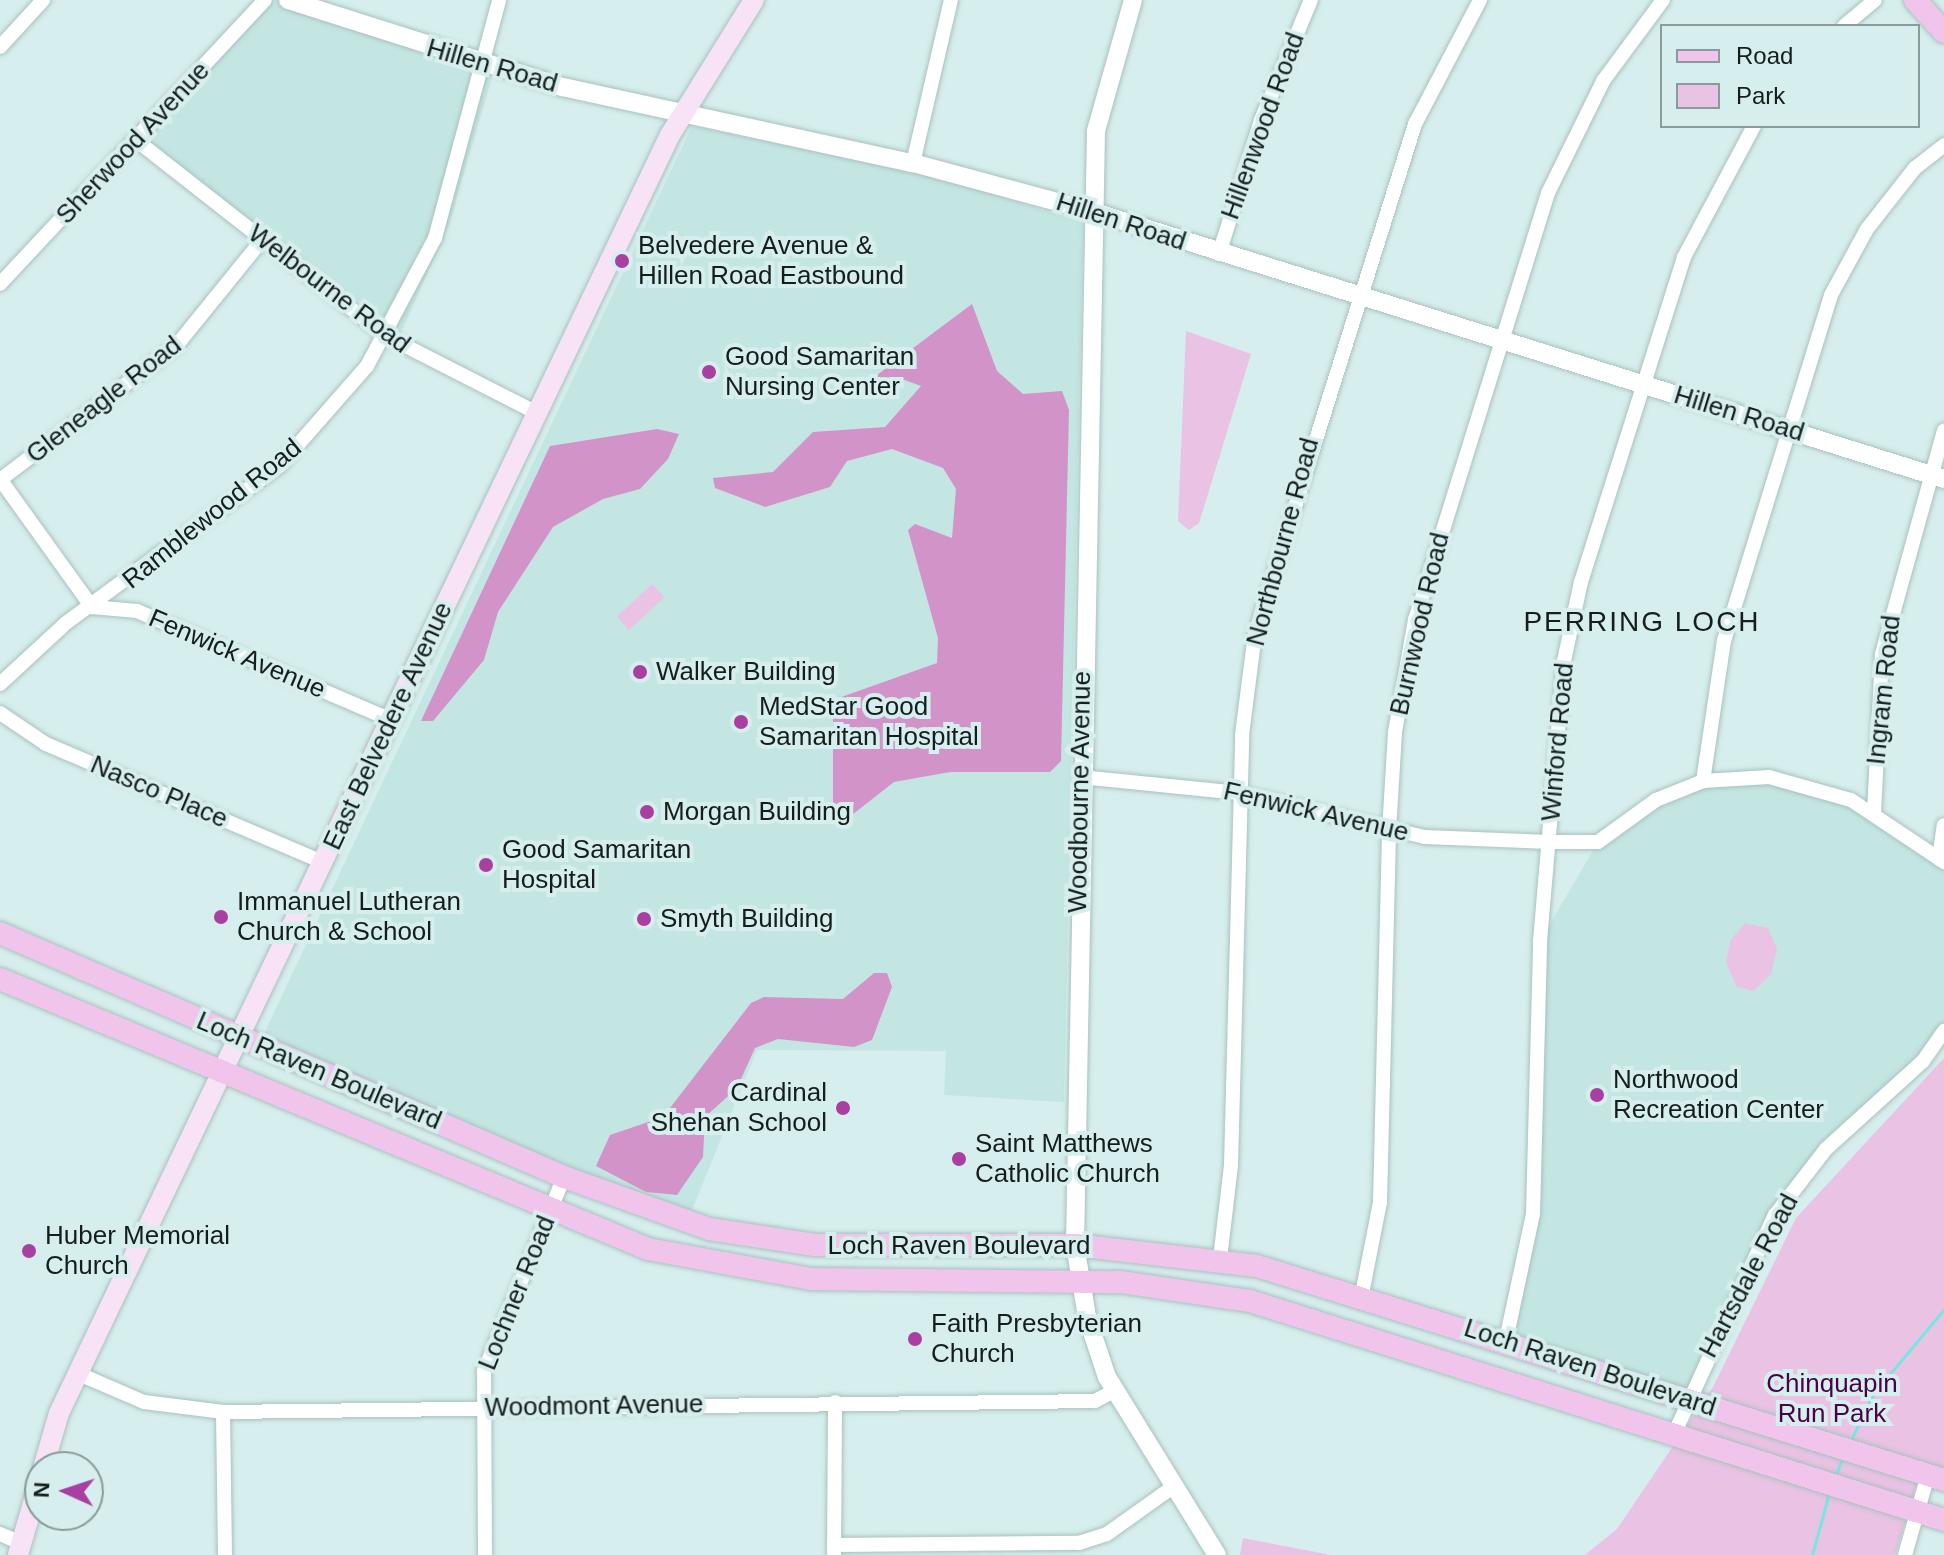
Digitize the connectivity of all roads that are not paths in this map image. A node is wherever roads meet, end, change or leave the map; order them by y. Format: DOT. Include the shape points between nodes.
graph roads {
  1 [pos="43,0"];
  2 [pos="265,0"];
  3 [pos="288,0"];
  4 [pos="499,0"];
  5 [pos="754,0"];
  6 [pos="951,0"];
  7 [pos="1133,0"];
  8 [pos="1311,0"];
  9 [pos="1480,0"];
  10 [pos="1663,0"];
  11 [pos="1875,0"];
  12 [pos="1915,0"];
  13 [pos="1846,24"];
  14 [pos="1944,32"];
  15 [pos="0,47"];
  16 [pos="483,65"];
  17 [pos="681,114"];
  18 [pos="1753,128"];
  19 [pos="136,140"];
  20 [pos="1944,145"];
  21 [pos="913,163"];
  22 [pos="1094,212"];
  23 [pos="262,240"];
  24 [pos="1219,254"];
  25 [pos="0,284"];
  26 [pos="1360,296"];
  27 [pos="386,336"];
  28 [pos="1502,339"];
  29 [pos="1645,384"];
  30 [pos="537,413"];
  31 [pos="1790,430"];
  32 [pos="1944,430"];
  33 [pos="1938,477"];
  34 [pos="0,480"];
  35 [pos="92,607"];
  36 [pos="0,684"];
  37 [pos="0,713"];
  38 [pos="391,720"];
  39 [pos="1081,777"];
  40 [pos="1703,781"];
  41 [pos="1239,793"];
  42 [pos="1874,813"];
  43 [pos="1944,825"];
  44 [pos="1389,831"];
  45 [pos="1550,842"];
  46 [pos="1941,861"];
  47 [pos="323,862"];
  48 [pos="0,933"];
  49 [pos="0,979"];
  50 [pos="1944,1031"];
  51 [pos="240,1038"];
  52 [pos="223,1070"];
  53 [pos="564,1177"];
  54 [pos="551,1209"];
  55 [pos="1075,1245"];
  56 [pos="1220,1259"];
  57 [pos="1257,1266"];
  58 [pos="1081,1280"];
  59 [pos="1362,1294"];
  60 [pos="1250,1301"];
  61 [pos="1437,1318"];
  62 [pos="1506,1340"];
  63 [pos="1424,1351"];
  64 [pos="79,1374"];
  65 [pos="1114,1391"];
  66 [pos="1686,1398"];
  67 [pos="835,1402"];
  68 [pos="481,1408"];
  69 [pos="223,1412"];
  70 [pos="1675,1432"];
  71 [pos="1936,1477"];
  72 [pos="1173,1487"];
  73 [pos="1916,1511"];
  74 [pos="1944,1520"];
  75 [pos="12,1543"];
  76 [pos="834,1550"];
  77 [pos="225,1555"];
  78 [pos="485,1555"];
  79 [pos="1217,1555"];
  80 [pos="1905,1555"];
  1 -- 15 [label="street"];
  2 -- 19 [label="street, Sherwood Avenue"];
  3 -- 16 [label="street, Hillen Road"];
  4 -- 16 [label="street, Ramblewood Road"];
  5 -- 17 [label="main road, East Belvedere Avenue"];
  6 -- 21 [label="street"];
  7 -- 22 [label="street, Woodbourne Avenue" via="1099,105"];
  8 -- 24 [label="street, Hillenwood Road" via="1261,120"];
  9 -- 26 [label="street, Northbourne Road" via="1415,124"];
  10 -- 28 [label="street, Burnwood Road" via="1603,81 1572,139"];
  11 -- 13 [label="street"];
  12 -- 14 [label="main road"];
  16 -- 17 [label="street, Hillen Road"];
  16 -- 27 [label="street, Ramblewood Road" via="435,238"];
  17 -- 21 [label="street, Hillen Road"];
  17 -- 30 [label="main road, East Belvedere Avenue"];
  18 -- 29 [label="street, Winford Road" via="1695,232"];
  19 -- 23 [label="street, Welbourne Road"];
  19 -- 25 [label="street, Sherwood Avenue"];
  20 -- 31 [label="street" via="1895,192 1843,269"];
  21 -- 22 [label="street, Hillen Road"];
  22 -- 24 [label="street, Hillen Road"];
  22 -- 39 [label="street, Woodbourne Avenue"];
  23 -- 27 [label="street, Welbourne Road"];
  23 -- 34 [label="street, Gleneagle Road" via="177,345"];
  24 -- 26 [label="street, Hillen Road"];
  26 -- 28 [label="street, Hillen Road"];
  26 -- 41 [label="street, Northbourne Road" via="1262,600"];
  27 -- 30 [label="street, Welbourne Road"];
  27 -- 35 [label="street, Ramblewood Road" via="286,459"];
  28 -- 29 [label="street, Hillen Road"];
  28 -- 44 [label="street, Burnwood Road" via="1415,620 1395,732"];
  29 -- 31 [label="street, Hillen Road"];
  29 -- 45 [label="street, Winford Road" via="1581,582 1564,661"];
  30 -- 38 [label="main road, East Belvedere Avenue"];
  31 -- 33 [label="street, Hillen Road"];
  31 -- 40 [label="street" via="1724,641"];
  32 -- 33 [label="street, Ingram Road"];
  33 -- 42 [label="street, Ingram Road" via="1882,654"];
  34 -- 35 [label="street"];
  35 -- 36 [label="street, Ramblewood Road"];
  35 -- 38 [label="street, Fenwick Avenue" via="137,611"];
  37 -- 47 [label="street, Nasco Place" via="46,744"];
  38 -- 47 [label="main road, East Belvedere Avenue"];
  39 -- 41 [label="street, Fenwick Avenue"];
  39 -- 55 [label="street, Woodbourne Avenue"];
  40 -- 42 [label="street, Fenwick Avenue" via="1786,779"];
  40 -- 45 [label="street, Fenwick Avenue" via="1656,800 1598,842"];
  41 -- 44 [label="street, Fenwick Avenue"];
  41 -- 56 [label="street, Northbourne Road" via="1231,1166"];
  42 -- 46 [label="street, Fenwick Avenue"];
  43 -- 46 [label="street"];
  44 -- 45 [label="street, Fenwick Avenue"];
  44 -- 59 [label="street, Burnwood Road" via="1380,1202"];
  45 -- 62 [label="street, Winford Road" via="1532,1226"];
  47 -- 51 [label="main road, East Belvedere Avenue"];
  48 -- 51 [label="main road, Loch Raven Boulevard"];
  49 -- 52 [label="main road, Loch Raven Boulevard"];
  50 -- 66 [label="street, Hartsdale Road" via="1923,1061 1827,1147 1795,1186 1762,1238"];
  51 -- 52 [label="main road, East Belvedere Avenue"];
  51 -- 53 [label="main road, Loch Raven Boulevard"];
  52 -- 54 [label="main road, Loch Raven Boulevard"];
  52 -- 64 [label="main road, East Belvedere Avenue"];
  53 -- 54 [label="street, Lochner Road"];
  53 -- 55 [label="main road, Loch Raven Boulevard" via="679,1220 781,1241"];
  54 -- 58 [label="main road, Loch Raven Boulevard" via="648,1249 774,1275 860,1282"];
  54 -- 68 [label="street, Lochner Road" via="486,1360"];
  55 -- 56 [label="main road, Loch Raven Boulevard"];
  55 -- 58 [label="street, Woodbourne Avenue"];
  56 -- 57 [label="main road, Loch Raven Boulevard"];
  57 -- 59 [label="main road, Loch Raven Boulevard"];
  57 -- 60 [label="main road"];
  58 -- 60 [label="main road, Loch Raven Boulevard"];
  58 -- 65 [label="street, Woodbourne Avenue"];
  59 -- 61 [label="main road, Loch Raven Boulevard"];
  60 -- 63 [label="main road, Loch Raven Boulevard"];
  61 -- 62 [label="main road, Loch Raven Boulevard"];
  61 -- 63 [label="main road"];
  62 -- 66 [label="main road, Loch Raven Boulevard"];
  63 -- 70 [label="main road, Loch Raven Boulevard"];
  64 -- 69 [label="street, Woodmont Avenue" via="144,1402"];
  64 -- 75 [label="main road, East Belvedere Avenue" via="44,1450"];
  65 -- 67 [label="street, Woodmont Avenue" via="1095,1401"];
  65 -- 72 [label="street, Woodbourne Avenue"];
  66 -- 70 [label="street, Hartsdale Road"];
  66 -- 71 [label="main road, Loch Raven Boulevard"];
  67 -- 68 [label="street, Woodmont Avenue"];
  67 -- 76 [label="street"];
  68 -- 69 [label="street, Woodmont Avenue"];
  68 -- 78 [label="street, Lochner Road"];
  69 -- 77 [label="street"];
  70 -- 73 [label="main road, Loch Raven Boulevard"];
  71 -- 73 [label="street"];
  72 -- 76 [label="street" via="1107,1534 1079,1543"];
  72 -- 79 [label="street, Woodbourne Avenue"];
  73 -- 74 [label="main road, Loch Raven Boulevard"];
  73 -- 80 [label="street"];
}
